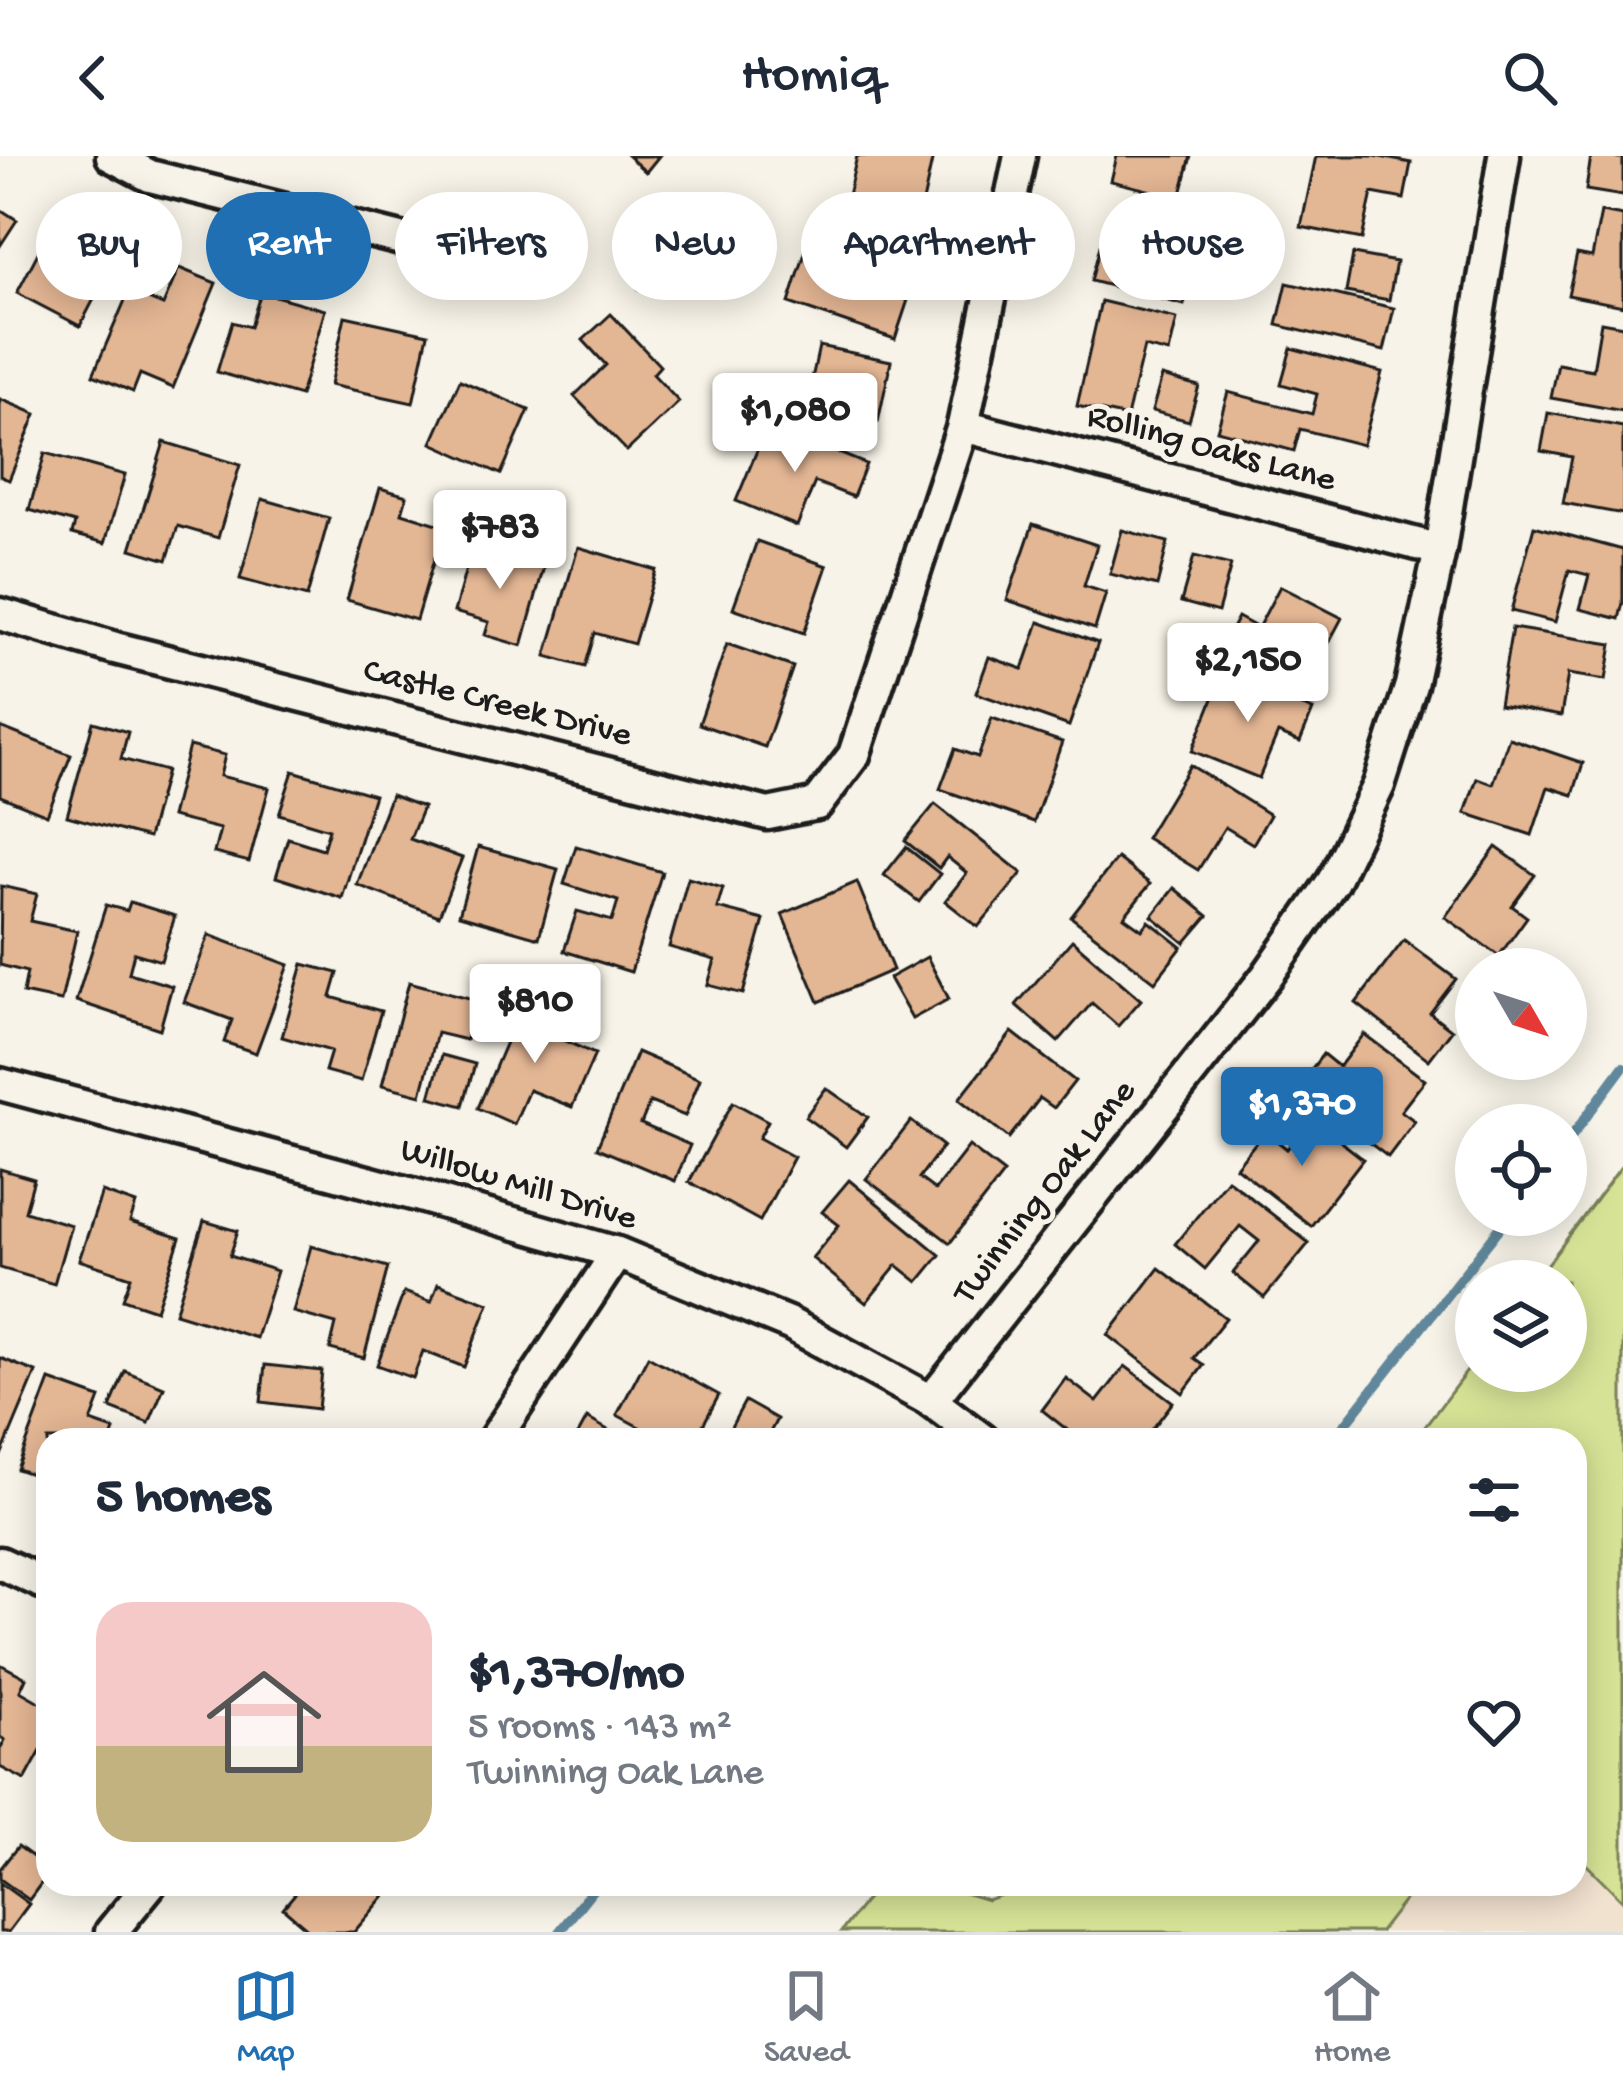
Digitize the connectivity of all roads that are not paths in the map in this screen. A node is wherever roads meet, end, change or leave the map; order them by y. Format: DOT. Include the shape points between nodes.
graph roads {
  1 [pos="112,156"];
  2 [pos="1019,156"];
  3 [pos="1504,156"];
  4 [pos="395,237"];
  5 [pos="962,426"];
  6 [pos="1440,550"];
  7 [pos="0,614"];
  8 [pos="0,1084"];
  9 [pos="617,1253"];
  10 [pos="931,1401"];
  11 [pos="502,1428"];
  12 [pos="967,1428"];
  13 [pos="0,1563"];
  14 [pos="36,1580"];
  15 [pos="140,1896"];
  16 [pos="112,1932"];
  1 -- 4 [label="street" via="150,176"];
  2 -- 5 [label="street, Castle Creek Drive"];
  3 -- 6 [label="street, Twinning Oak Lane"];
  5 -- 6 [label="street, Rolling Oaks Lane"];
  5 -- 7 [label="street, Castle Creek Drive" via="854,755 817,804 768,814"];
  6 -- 10 [label="street, Twinning Oak Lane" via="1411,686 1379,785 1334,881 1268,976"];
  8 -- 9 [label="street, Willow Mill Drive"];
  9 -- 10 [label="street, Willow Mill Drive" via="790,1324"];
  9 -- 11 [label="street"];
  10 -- 12 [label="street, Willow Mill Drive"];
  13 -- 14 [label="street"];
  15 -- 16 [label="street"];
}
